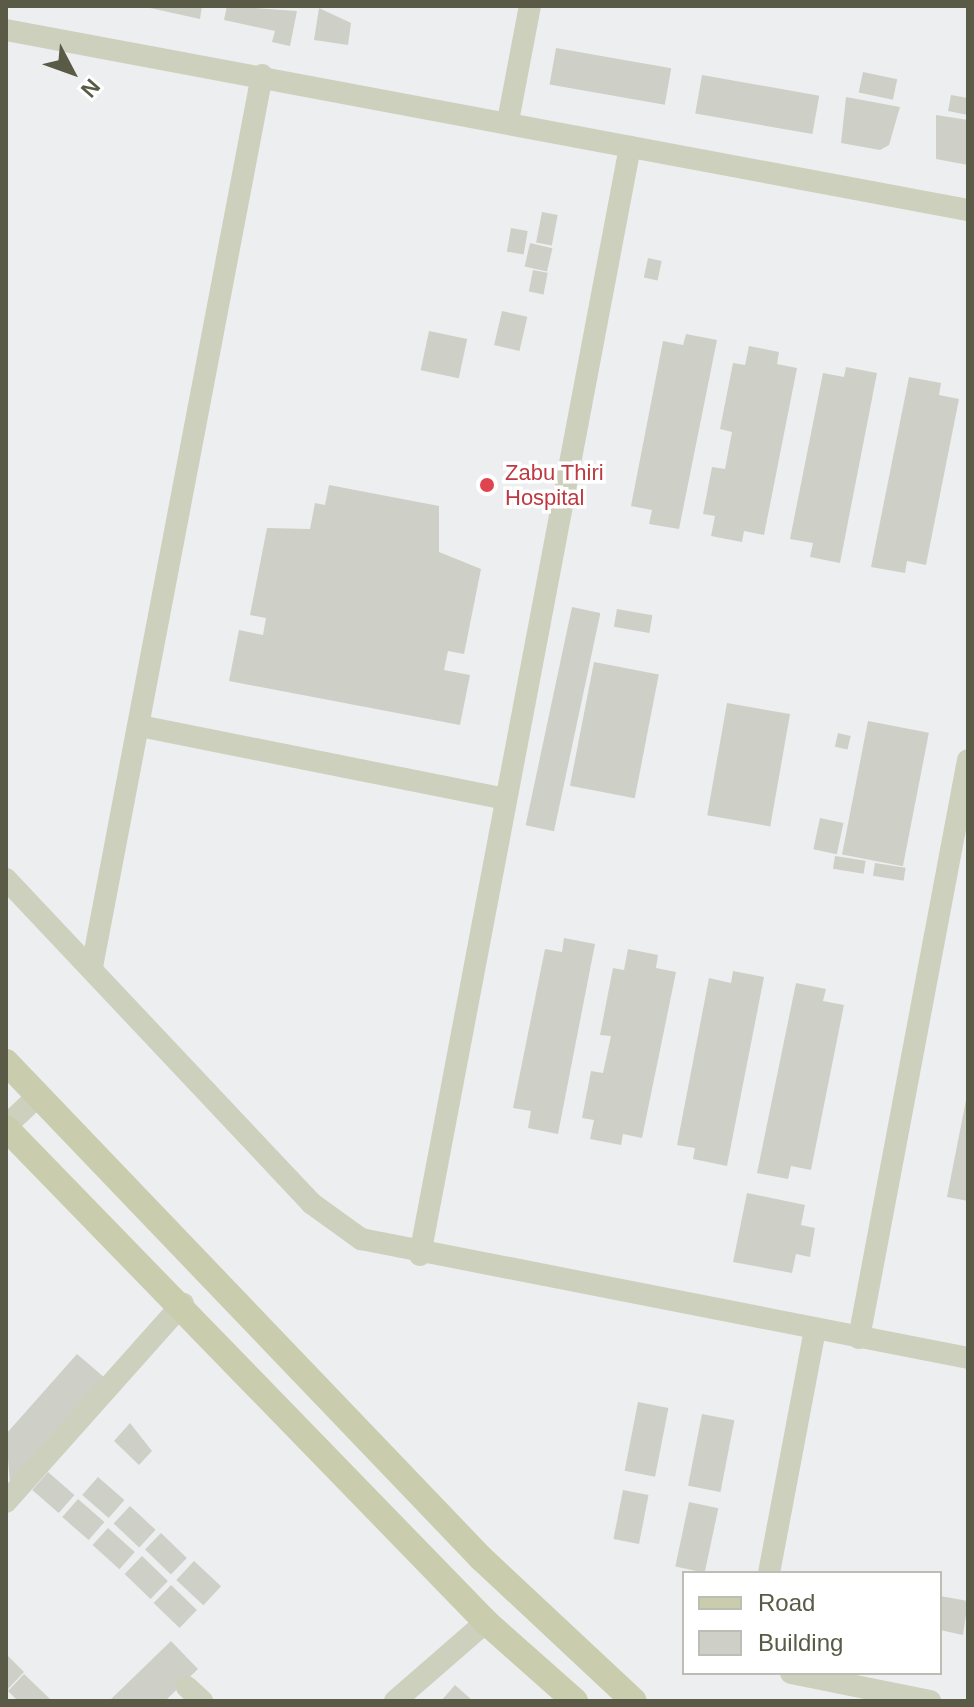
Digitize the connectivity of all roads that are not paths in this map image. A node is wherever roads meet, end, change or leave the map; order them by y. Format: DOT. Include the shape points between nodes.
graph roads {
  1 [pos="530,6"];
  2 [pos="6,30"];
  3 [pos="262,75"];
  4 [pos="508,121"];
  5 [pos="630,147"];
  6 [pos="968,210"];
  7 [pos="140,726"];
  8 [pos="968,760"];
  9 [pos="506,799"];
  10 [pos="6,879"];
  11 [pos="92,967"];
  12 [pos="6,1062"];
  13 [pos="38,1096"];
  14 [pos="6,1127"];
  15 [pos="420,1255"];
  16 [pos="183,1303"];
  17 [pos="815,1330"];
  18 [pos="859,1338"];
  19 [pos="968,1358"];
  20 [pos="6,1502"];
  21 [pos="769,1571"];
  22 [pos="486,1622"];
  23 [pos="801,1675"];
  24 [pos="395,1701"];
  25 [pos="575,1701"];
  26 [pos="634,1701"];
  27 [pos="930,1701"];
  1 -- 4 [label="street"];
  2 -- 3 [label="street"];
  3 -- 4 [label="street"];
  3 -- 7 [label="street"];
  4 -- 5 [label="street"];
  5 -- 6 [label="street"];
  5 -- 9 [label="street"];
  7 -- 9 [label="street"];
  7 -- 11 [label="street"];
  8 -- 18 [label="street"];
  9 -- 15 [label="street"];
  10 -- 11 [label="street"];
  11 -- 15 [label="street" via="327,1217 361,1239"];
  12 -- 13 [label="main road"];
  13 -- 14 [label="street"];
  13 -- 26 [label="main road" via="481,1558"];
  14 -- 16 [label="main road"];
  15 -- 17 [label="street"];
  16 -- 20 [label="street"];
  16 -- 22 [label="main road"];
  17 -- 18 [label="street"];
  17 -- 21 [label="street"];
  18 -- 19 [label="street"];
  22 -- 24 [label="street"];
  22 -- 25 [label="main road"];
  23 -- 27 [label="street"];
}
